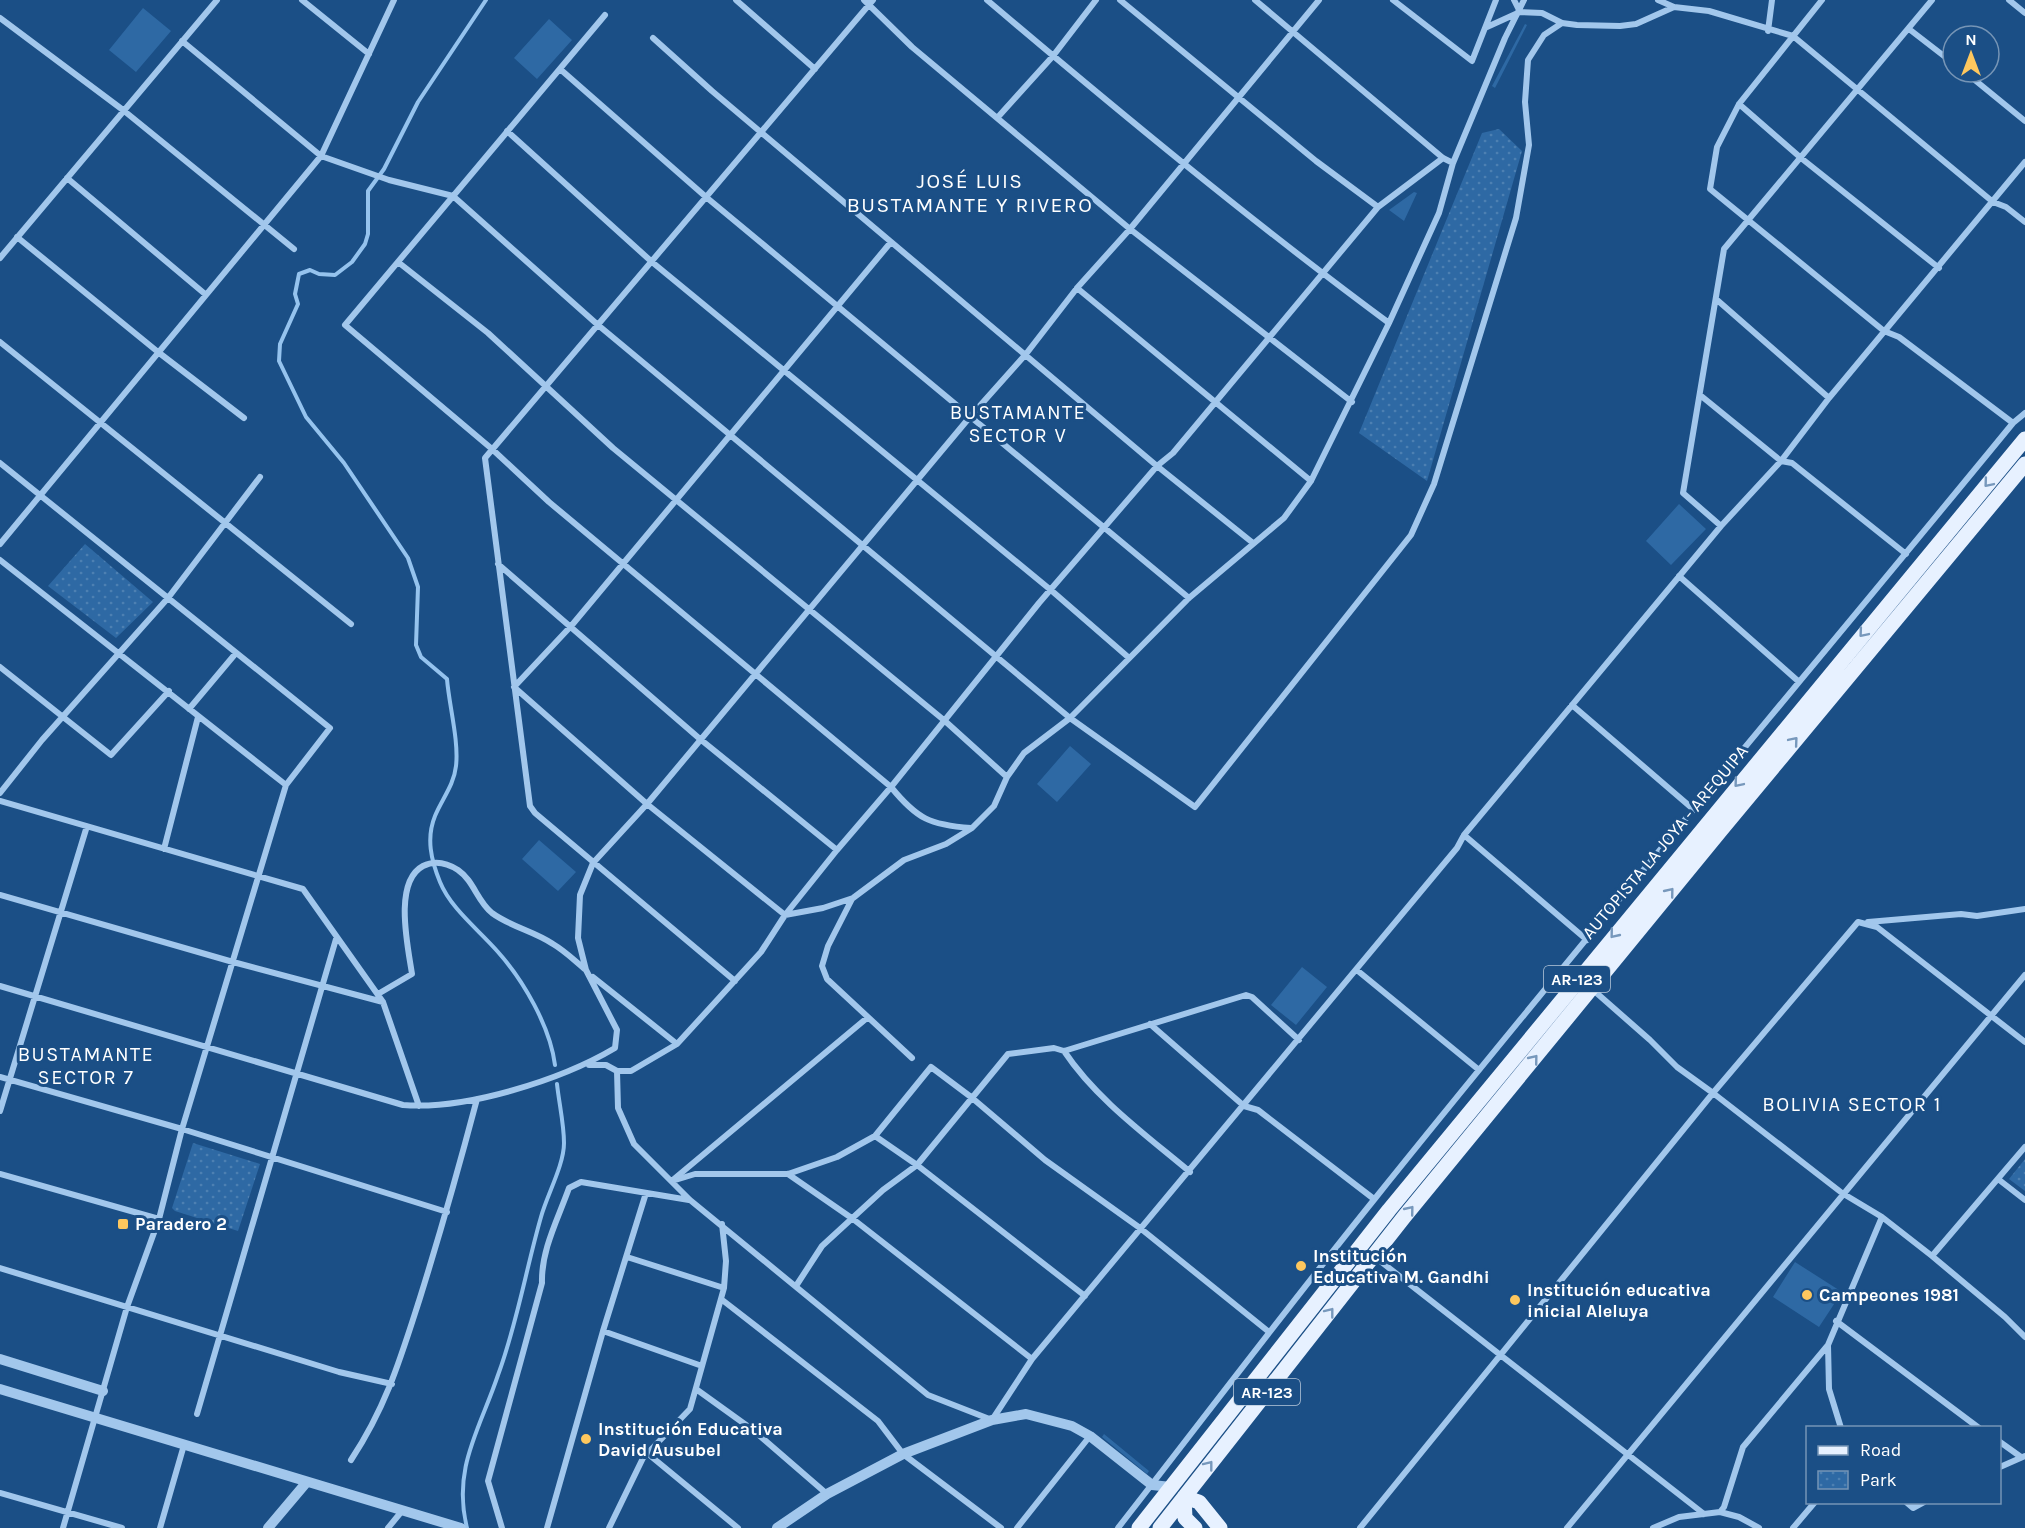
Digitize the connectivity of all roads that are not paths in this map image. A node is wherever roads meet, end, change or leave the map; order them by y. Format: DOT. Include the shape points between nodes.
graph roads {
  1 [pos="217,0"];
  2 [pos="302,0"];
  3 [pos="394,0"];
  4 [pos="736,0"];
  5 [pos="987,0"];
  6 [pos="1096,0"];
  7 [pos="1120,0"];
  8 [pos="1255,0"];
  9 [pos="1319,0"];
  10 [pos="1393,0"];
  11 [pos="1496,0"];
  12 [pos="1514,0"];
  13 [pos="1524,0"];
  14 [pos="1658,0"];
  15 [pos="1772,0"];
  16 [pos="1822,0"];
  17 [pos="1932,0"];
  18 [pos="2009,0"];
  19 [pos="868,2"];
  20 [pos="1674,7"];
  21 [pos="1520,12"];
  22 [pos="2025,13"];
  23 [pos="605,15"];
  24 [pos="0,18"];
  25 [pos="1562,23"];
  26 [pos="1487,27"];
  27 [pos="1909,29"];
  28 [pos="1768,30"];
  29 [pos="1292,32"];
  30 [pos="1793,36"];
  31 [pos="653,38"];
  32 [pos="182,41"];
  33 [pos="369,54"];
  34 [pos="1941,54"];
  35 [pos="1053,56"];
  36 [pos="560,69"];
  37 [pos="815,69"];
  38 [pos="1980,84"];
  39 [pos="1855,90"];
  40 [pos="1239,98"];
  41 [pos="1738,104"];
  42 [pos="123,110"];
  43 [pos="998,117"];
  44 [pos="2025,121"];
  45 [pos="507,131"];
  46 [pos="762,131"];
  47 [pos="321,156"];
  48 [pos="1443,158"];
  49 [pos="1801,158"];
  50 [pos="1184,162"];
  51 [pos="2025,162"];
  52 [pos="1454,163"];
  53 [pos="67,178"];
  54 [pos="453,196"];
  55 [pos="706,197"];
  56 [pos="1992,202"];
  57 [pos="1378,207"];
  58 [pos="1748,220"];
  59 [pos="2025,222"];
  60 [pos="266,226"];
  61 [pos="1130,229"];
  62 [pos="17,237"];
  63 [pos="891,242"];
  64 [pos="294,249"];
  65 [pos="0,258"];
  66 [pos="398,262"];
  67 [pos="652,262"];
  68 [pos="1939,268"];
  69 [pos="1322,273"];
  70 [pos="1077,288"];
  71 [pos="205,294"];
  72 [pos="1716,298"];
  73 [pos="837,307"];
  74 [pos="1389,323"];
  75 [pos="598,325"];
  76 [pos="1884,331"];
  77 [pos="1267,338"];
  78 [pos="0,342"];
  79 [pos="158,352"];
  80 [pos="1026,354"];
  81 [pos="784,372"];
  82 [pos="546,385"];
  83 [pos="1700,395"];
  84 [pos="1830,398"];
  85 [pos="1352,402"];
  86 [pos="1214,403"];
  87 [pos="2024,417"];
  88 [pos="244,418"];
  89 [pos="969,418"];
  90 [pos="2013,423"];
  91 [pos="100,424"];
  92 [pos="730,436"];
  93 [pos="2025,438"];
  94 [pos="492,448"];
  95 [pos="1781,461"];
  96 [pos="0,463"];
  97 [pos="2025,465"];
  98 [pos="1157,466"];
  99 [pos="260,477"];
  100 [pos="1311,481"];
  101 [pos="917,482"];
  102 [pos="40,495"];
  103 [pos="676,499"];
  104 [pos="225,524"];
  105 [pos="1721,526"];
  106 [pos="1104,530"];
  107 [pos="1253,543"];
  108 [pos="0,544"];
  109 [pos="862,545"];
  110 [pos="1906,554"];
  111 [pos="0,560"];
  112 [pos="498,564"];
  113 [pos="622,564"];
  114 [pos="1679,576"];
  115 [pos="1052,591"];
  116 [pos="168,598"];
  117 [pos="1189,598"];
  118 [pos="809,610"];
  119 [pos="351,624"];
  120 [pos="572,625"];
  121 [pos="236,653"];
  122 [pos="118,654"];
  123 [pos="996,655"];
  124 [pos="1128,657"];
  125 [pos="0,667"];
  126 [pos="754,674"];
  127 [pos="1798,681"];
  128 [pos="514,687"];
  129 [pos="169,691"];
  130 [pos="1572,705"];
  131 [pos="189,709"];
  132 [pos="62,717"];
  133 [pos="198,717"];
  134 [pos="1070,718"];
  135 [pos="945,721"];
  136 [pos="700,739"];
  137 [pos="1007,777"];
  138 [pos="286,785"];
  139 [pos="891,787"];
  140 [pos="0,793"];
  141 [pos="0,801"];
  142 [pos="647,804"];
  143 [pos="1693,809"];
  144 [pos="87,826"];
  145 [pos="972,828"];
  146 [pos="1464,835"];
  147 [pos="164,849"];
  148 [pos="837,850"];
  149 [pos="593,863"];
  150 [pos="258,877"];
  151 [pos="0,895"];
  152 [pos="853,898"];
  153 [pos="2025,909"];
  154 [pos="61,912"];
  155 [pos="784,915"];
  156 [pos="1867,922"];
  157 [pos="336,939"];
  158 [pos="1587,940"];
  159 [pos="232,962"];
  160 [pos="586,970"];
  161 [pos="1358,971"];
  162 [pos="2025,975"];
  163 [pos="735,981"];
  164 [pos="0,986"];
  165 [pos="321,986"];
  166 [pos="1591,988"];
  167 [pos="378,994"];
  168 [pos="36,996"];
  169 [pos="383,1002"];
  170 [pos="1992,1015"];
  171 [pos="867,1018"];
  172 [pos="1150,1024"];
  173 [pos="1299,1040"];
  174 [pos="2025,1042"];
  175 [pos="677,1044"];
  176 [pos="207,1045"];
  177 [pos="1064,1051"];
  178 [pos="912,1058"];
  179 [pos="587,1064"];
  180 [pos="1479,1070"];
  181 [pos="617,1071"];
  182 [pos="297,1074"];
  183 [pos="0,1077"];
  184 [pos="9,1079"];
  185 [pos="1713,1093"];
  186 [pos="971,1097"];
  187 [pos="477,1099"];
  188 [pos="419,1106"];
  189 [pos="1244,1106"];
  190 [pos="0,1111"];
  191 [pos="182,1129"];
  192 [pos="874,1136"];
  193 [pos="2025,1147"];
  194 [pos="273,1158"];
  195 [pos="917,1165"];
  196 [pos="1190,1172"];
  197 [pos="0,1174"];
  198 [pos="788,1174"];
  199 [pos="1998,1179"];
  200 [pos="672,1181"];
  201 [pos="646,1193"];
  202 [pos="1842,1193"];
  203 [pos="1374,1199"];
  204 [pos="690,1200"];
  205 [pos="2025,1200"];
  206 [pos="447,1212"];
  207 [pos="1881,1217"];
  208 [pos="159,1218"];
  209 [pos="853,1219"];
  210 [pos="722,1224"];
  211 [pos="1140,1228"];
  212 [pos="1375,1256"];
  213 [pos="1932,1256"];
  214 [pos="627,1257"];
  215 [pos="0,1268"];
  216 [pos="796,1286"];
  217 [pos="723,1288"];
  218 [pos="1085,1296"];
  219 [pos="720,1299"];
  220 [pos="127,1307"];
  221 [pos="1836,1321"];
  222 [pos="603,1331"];
  223 [pos="1269,1332"];
  224 [pos="219,1334"];
  225 [pos="2025,1337"];
  226 [pos="1828,1345"];
  227 [pos="1499,1356"];
  228 [pos="0,1359"];
  229 [pos="1032,1359"];
  230 [pos="702,1366"];
  231 [pos="392,1384"];
  232 [pos="0,1389"];
  233 [pos="696,1389"];
  234 [pos="104,1391"];
  235 [pos="197,1414"];
  236 [pos="96,1418"];
  237 [pos="993,1420"];
  238 [pos="1839,1426"];
  239 [pos="1976,1426"];
  240 [pos="1090,1436"];
  241 [pos="2001,1443"];
  242 [pos="184,1445"];
  243 [pos="647,1453"];
  244 [pos="903,1454"];
  245 [pos="1627,1455"];
  246 [pos="2023,1456"];
  247 [pos="351,1460"];
  248 [pos="2001,1467"];
  249 [pos="1167,1480"];
  250 [pos="306,1483"];
  251 [pos="1152,1485"];
  252 [pos="0,1493"];
  253 [pos="827,1494"];
  254 [pos="1184,1497"];
  255 [pos="1814,1504"];
  256 [pos="1907,1504"];
  257 [pos="1922,1504"];
  258 [pos="68,1511"];
  259 [pos="402,1511"];
  260 [pos="1720,1512"];
  261 [pos="1704,1514"];
  262 [pos="63,1528"];
  263 [pos="122,1528"];
  264 [pos="160,1528"];
  265 [pos="268,1528"];
  266 [pos="388,1528"];
  267 [pos="461,1528"];
  268 [pos="502,1528"];
  269 [pos="547,1528"];
  270 [pos="609,1528"];
  271 [pos="738,1528"];
  272 [pos="777,1528"];
  273 [pos="1002,1528"];
  274 [pos="1017,1528"];
  275 [pos="1118,1528"];
  276 [pos="1139,1528"];
  277 [pos="1160,1528"];
  278 [pos="1195,1528"];
  279 [pos="1220,1528"];
  280 [pos="1360,1528"];
  281 [pos="1567,1528"];
  282 [pos="1653,1528"];
  283 [pos="1759,1528"];
  284 [pos="1793,1528"];
  1 -- 32 [label="street"];
  2 -- 33 [label="street"];
  3 -- 33 [label="street"];
  4 -- 37 [label="street"];
  5 -- 35 [label="street"];
  6 -- 35 [label="street"];
  7 -- 40 [label="street"];
  8 -- 29 [label="street"];
  9 -- 29 [label="street"];
  10 -- 26 [label="street" via="1472,61"];
  11 -- 26 [label="street"];
  12 -- 21 [label="street"];
  13 -- 21 [label="street"];
  14 -- 20 [label="street"];
  15 -- 28 [label="street"];
  16 -- 30 [label="street"];
  17 -- 27 [label="street"];
  18 -- 22 [label="street"];
  19 -- 37 [label="street"];
  19 -- 43 [label="street" via="912,47"];
  20 -- 25 [label="street" via="1636,24"];
  20 -- 28 [label="street" via="1708,11"];
  21 -- 25 [label="street" via="1542,13"];
  21 -- 26 [label="street"];
  21 -- 52 [label="street" via="1505,38"];
  23 -- 36 [label="street"];
  24 -- 42 [label="street"];
  25 -- 134 [label="street" via="1544,35 1528,60 1528,145 1516,218 1434,484 1411,535 1195,807"];
  27 -- 34 [label="street"];
  27 -- 39 [label="street"];
  28 -- 30 [label="street"];
  29 -- 40 [label="street"];
  29 -- 48 [label="street"];
  30 -- 39 [label="street"];
  30 -- 41 [label="street"];
  31 -- 46 [label="street"];
  32 -- 42 [label="street"];
  32 -- 47 [label="street"];
  33 -- 47 [label="street"];
  35 -- 43 [label="street"];
  35 -- 50 [label="street"];
  36 -- 45 [label="street"];
  36 -- 55 [label="street"];
  37 -- 46 [label="street"];
  38 -- 44 [label="street"];
  39 -- 49 [label="street"];
  39 -- 56 [label="street"];
  40 -- 50 [label="street"];
  40 -- 57 [label="street"];
  41 -- 49 [label="street"];
  41 -- 58 [label="street" via="1717,147 1710,189"];
  42 -- 53 [label="street"];
  42 -- 60 [label="street"];
  43 -- 61 [label="street"];
  45 -- 54 [label="street"];
  45 -- 67 [label="street"];
  46 -- 55 [label="street"];
  46 -- 63 [label="street"];
  47 -- 54 [label="street" via="389,180"];
  47 -- 60 [label="street"];
  48 -- 52 [label="street"];
  48 -- 57 [label="street"];
  49 -- 58 [label="street"];
  49 -- 68 [label="street"];
  50 -- 61 [label="street"];
  50 -- 69 [label="street"];
  51 -- 56 [label="street"];
  52 -- 74 [label="street" via="1439,213"];
  53 -- 62 [label="street"];
  53 -- 71 [label="street"];
  54 -- 66 [label="street"];
  54 -- 75 [label="street"];
  55 -- 67 [label="street"];
  55 -- 73 [label="street"];
  56 -- 59 [label="street"];
  56 -- 68 [label="street"];
  57 -- 69 [label="street"];
  58 -- 72 [label="street" via="1724,249"];
  58 -- 76 [label="street"];
  60 -- 64 [label="street"];
  60 -- 71 [label="street"];
  61 -- 70 [label="street"];
  61 -- 77 [label="street"];
  62 -- 65 [label="street"];
  62 -- 79 [label="street"];
  63 -- 73 [label="street"];
  63 -- 80 [label="street"];
  66 -- 82 [label="street"];
  66 -- 94 [label="street" via="345,325"];
  67 -- 75 [label="street"];
  67 -- 81 [label="street"];
  68 -- 76 [label="street"];
  69 -- 74 [label="street"];
  69 -- 77 [label="street"];
  70 -- 80 [label="street"];
  70 -- 86 [label="street"];
  71 -- 79 [label="street"];
  72 -- 83 [label="street"];
  72 -- 84 [label="street"];
  73 -- 81 [label="street"];
  73 -- 89 [label="street"];
  74 -- 85 [label="street"];
  75 -- 82 [label="street"];
  75 -- 92 [label="street"];
  76 -- 84 [label="street"];
  76 -- 90 [label="street" via="1899,337"];
  77 -- 85 [label="street"];
  77 -- 86 [label="street"];
  78 -- 91 [label="street"];
  79 -- 88 [label="street"];
  79 -- 91 [label="street"];
  80 -- 89 [label="street"];
  80 -- 98 [label="street"];
  81 -- 92 [label="street"];
  81 -- 101 [label="street"];
  82 -- 94 [label="street"];
  82 -- 103 [label="street" via="613,448"];
  83 -- 95 [label="street"];
  83 -- 105 [label="street" via="1683,493"];
  84 -- 95 [label="street"];
  85 -- 100 [label="street"];
  86 -- 98 [label="street" via="1173,453"];
  86 -- 100 [label="street"];
  87 -- 90 [label="street"];
  89 -- 101 [label="street"];
  89 -- 106 [label="street"];
  90 -- 110 [label="street"];
  91 -- 102 [label="street"];
  91 -- 104 [label="street"];
  92 -- 103 [label="street"];
  92 -- 109 [label="street"];
  93 -- 249 [label="main road, AUTOPISTA LA JOYA - AREQUIPA / AR-123, one-way"];
  94 -- 112 [label="street" via="485,458"];
  94 -- 113 [label="street"];
  95 -- 105 [label="street"];
  95 -- 110 [label="street" via="1792,463"];
  96 -- 102 [label="street"];
  166 -- 97 [label="main road, AUTOPISTA LA JOYA - AREQUIPA / AR-123, one-way"];
  98 -- 106 [label="street"];
  98 -- 107 [label="street"];
  99 -- 104 [label="street"];
  100 -- 107 [label="street" via="1284,518"];
  101 -- 109 [label="street"];
  101 -- 115 [label="street"];
  102 -- 108 [label="street"];
  102 -- 116 [label="street"];
  103 -- 113 [label="street"];
  103 -- 118 [label="street"];
  104 -- 116 [label="street"];
  104 -- 119 [label="street"];
  105 -- 114 [label="street"];
  106 -- 115 [label="street"];
  106 -- 117 [label="street"];
  107 -- 117 [label="street"];
  109 -- 118 [label="street"];
  109 -- 123 [label="street"];
  110 -- 127 [label="street"];
  111 -- 122 [label="street"];
  112 -- 120 [label="street"];
  112 -- 128 [label="street"];
  113 -- 120 [label="street"];
  113 -- 126 [label="street"];
  114 -- 127 [label="street"];
  114 -- 130 [label="street"];
  115 -- 123 [label="street"];
  115 -- 124 [label="street"];
  116 -- 121 [label="street"];
  116 -- 122 [label="street"];
  117 -- 124 [label="street"];
  118 -- 126 [label="street"];
  118 -- 135 [label="street"];
  120 -- 128 [label="street"];
  120 -- 136 [label="street"];
  121 -- 131 [label="street"];
  121 -- 138 [label="street" via="330,728"];
  122 -- 129 [label="street"];
  122 -- 132 [label="street"];
  123 -- 134 [label="street"];
  123 -- 135 [label="street"];
  124 -- 134 [label="street"];
  125 -- 132 [label="street"];
  126 -- 136 [label="street"];
  126 -- 139 [label="street"];
  127 -- 143 [label="street"];
  128 -- 142 [label="street"];
  128 -- 149 [label="street" via="530,806"];
  129 -- 131 [label="street"];
  129 -- 132 [label="street" via="111,755"];
  130 -- 143 [label="street"];
  130 -- 146 [label="street"];
  131 -- 133 [label="street"];
  132 -- 140 [label="street"];
  133 -- 138 [label="street"];
  133 -- 147 [label="street"];
  134 -- 137 [label="street" via="1024,753"];
  135 -- 137 [label="street"];
  135 -- 139 [label="street"];
  136 -- 142 [label="street"];
  136 -- 148 [label="street"];
  137 -- 145 [label="street" via="994,806"];
  138 -- 150 [label="street"];
  139 -- 145 [label="street" via="918,815 933,823"];
  139 -- 148 [label="street"];
  141 -- 144 [label="street"];
  142 -- 149 [label="street"];
  142 -- 155 [label="street"];
  143 -- 158 [label="street"];
  144 -- 147 [label="street"];
  144 -- 154 [label="street"];
  145 -- 152 [label="street" via="946,844 904,860"];
  146 -- 158 [label="street"];
  146 -- 161 [label="street"];
  147 -- 150 [label="street"];
  148 -- 155 [label="street"];
  149 -- 160 [label="street" via="583,883 579,906 578,938"];
  149 -- 163 [label="street"];
  150 -- 157 [label="street" via="303,889"];
  150 -- 159 [label="street"];
  151 -- 154 [label="street"];
  152 -- 155 [label="street"];
  152 -- 171 [label="street" via="822,966 827,979"];
  153 -- 156 [label="street" via="1977,916"];
  154 -- 159 [label="street"];
  154 -- 168 [label="street"];
  155 -- 163 [label="street" via="761,952"];
  156 -- 170 [label="street"];
  156 -- 185 [label="street" via="1858,922"];
  157 -- 165 [label="street"];
  157 -- 167 [label="street"];
  158 -- 180 [label="street"];
  159 -- 165 [label="street"];
  159 -- 176 [label="street"];
  160 -- 167 [label="street" via="552,943 508,924 490,911 466,876 437,862 420,868 408,884 405,924 412,974"];
  160 -- 175 [label="street"];
  160 -- 179 [label="street" via="617,1030 615,1048"];
  161 -- 173 [label="street"];
  161 -- 180 [label="street"];
  162 -- 170 [label="street"];
  163 -- 175 [label="street"];
  164 -- 168 [label="street"];
  165 -- 169 [label="street"];
  165 -- 182 [label="street"];
  166 -- 185 [label="street" via="1677,1067"];
  212 -- 166 [label="main road, AUTOPISTA LA JOYA - AREQUIPA / AR-123, one-way"];
  167 -- 169 [label="street"];
  168 -- 176 [label="street"];
  168 -- 184 [label="street"];
  169 -- 188 [label="street"];
  170 -- 174 [label="street"];
  170 -- 202 [label="street"];
  171 -- 178 [label="street"];
  171 -- 200 [label="street"];
  172 -- 173 [label="street" via="1245,995"];
  172 -- 177 [label="street"];
  172 -- 189 [label="street"];
  173 -- 189 [label="street"];
  175 -- 181 [label="street" via="631,1071"];
  176 -- 182 [label="street"];
  176 -- 191 [label="street"];
  177 -- 186 [label="street" via="1054,1048 1008,1054"];
  177 -- 196 [label="street" via="1102,1096"];
  179 -- 181 [label="street" via="606,1065"];
  179 -- 187 [label="street"];
  180 -- 203 [label="street"];
  181 -- 200 [label="street" via="618,1108 634,1144"];
  182 -- 188 [label="street" via="403,1105"];
  182 -- 194 [label="street"];
  183 -- 184 [label="street"];
  184 -- 190 [label="street"];
  184 -- 191 [label="street"];
  185 -- 202 [label="street"];
  185 -- 227 [label="street"];
  186 -- 192 [label="street" via="931,1067"];
  186 -- 195 [label="street"];
  186 -- 211 [label="street" via="1045,1160"];
  187 -- 188 [label="street"];
  187 -- 206 [label="street"];
  189 -- 196 [label="street"];
  189 -- 203 [label="street" via="1258,1110"];
  191 -- 194 [label="street"];
  191 -- 208 [label="street"];
  192 -- 195 [label="street"];
  192 -- 198 [label="street" via="837,1157"];
  193 -- 199 [label="street"];
  194 -- 206 [label="street"];
  194 -- 224 [label="street"];
  195 -- 209 [label="street"];
  195 -- 218 [label="street"];
  196 -- 211 [label="street"];
  197 -- 208 [label="street"];
  198 -- 200 [label="street" via="695,1174"];
  198 -- 209 [label="street"];
  199 -- 205 [label="street"];
  199 -- 213 [label="street"];
  200 -- 204 [label="street"];
  201 -- 204 [label="street"];
  201 -- 214 [label="street"];
  201 -- 268 [label="street" via="581,1182 570,1188 541,1269 542,1283 488,1481"];
  202 -- 207 [label="street"];
  202 -- 245 [label="street"];
  203 -- 223 [label="street"];
  204 -- 210 [label="street"];
  206 -- 231 [label="street"];
  207 -- 213 [label="street"];
  207 -- 221 [label="street"];
  208 -- 220 [label="street"];
  209 -- 216 [label="street" via="822,1246"];
  209 -- 229 [label="street"];
  210 -- 216 [label="street"];
  210 -- 217 [label="street" via="726,1261"];
  211 -- 218 [label="street"];
  211 -- 223 [label="street"];
  212 -- 227 [label="street"];
  254 -- 212 [label="main road, AUTOPISTA LA JOYA - AREQUIPA / AR-123, one-way"];
  213 -- 225 [label="street"];
  214 -- 217 [label="street"];
  214 -- 222 [label="street"];
  215 -- 220 [label="street"];
  216 -- 237 [label="street" via="928,1395"];
  217 -- 219 [label="street"];
  218 -- 229 [label="street"];
  219 -- 230 [label="street"];
  219 -- 244 [label="street" via="878,1421"];
  220 -- 224 [label="street"];
  220 -- 234 [label="street"];
  221 -- 226 [label="street"];
  221 -- 239 [label="street"];
  222 -- 230 [label="street"];
  222 -- 269 [label="street"];
  223 -- 249 [label="street"];
  224 -- 231 [label="street" via="339,1372"];
  224 -- 235 [label="street"];
  226 -- 238 [label="street" via="1829,1389"];
  226 -- 260 [label="street" via="1743,1447 1725,1507"];
  227 -- 245 [label="street"];
  227 -- 280 [label="street"];
  228 -- 234 [label="street"];
  229 -- 237 [label="street"];
  230 -- 233 [label="street"];
  231 -- 247 [label="street"];
  232 -- 236 [label="street"];
  233 -- 243 [label="street" via="690,1409"];
  233 -- 253 [label="street" via="753,1430"];
  234 -- 236 [label="street"];
  236 -- 242 [label="street"];
  236 -- 258 [label="street"];
  237 -- 240 [label="street" via="1026,1414 1072,1426"];
  237 -- 244 [label="street"];
  240 -- 251 [label="street"];
  240 -- 274 [label="street"];
  241 -- 246 [label="street"];
  242 -- 250 [label="street"];
  242 -- 264 [label="street"];
  243 -- 270 [label="street"];
  243 -- 271 [label="street"];
  244 -- 253 [label="street"];
  244 -- 273 [label="street"];
  245 -- 261 [label="street"];
  245 -- 281 [label="street"];
  246 -- 248 [label="street"];
  249 -- 251 [label="street"];
  249 -- 276 [label="main road, AUTOPISTA LA JOYA - AREQUIPA / AR-123"];
  250 -- 259 [label="street"];
  250 -- 265 [label="street"];
  251 -- 275 [label="street"];
  252 -- 258 [label="street"];
  253 -- 272 [label="street"];
  254 -- 277 [label="main road, AUTOPISTA LA JOYA - AREQUIPA / AR-123"];
  254 -- 278 [label="main road" via="1185,1518"];
  254 -- 279 [label="main road" via="1199,1502"];
  255 -- 284 [label="street"];
  256 -- 257 [label="street" via="1913,1508"];
  258 -- 262 [label="street"];
  258 -- 263 [label="street"];
  259 -- 266 [label="street"];
  259 -- 267 [label="street"];
  260 -- 261 [label="street"];
  260 -- 283 [label="street"];
  261 -- 282 [label="street" via="1679,1517"];
}
